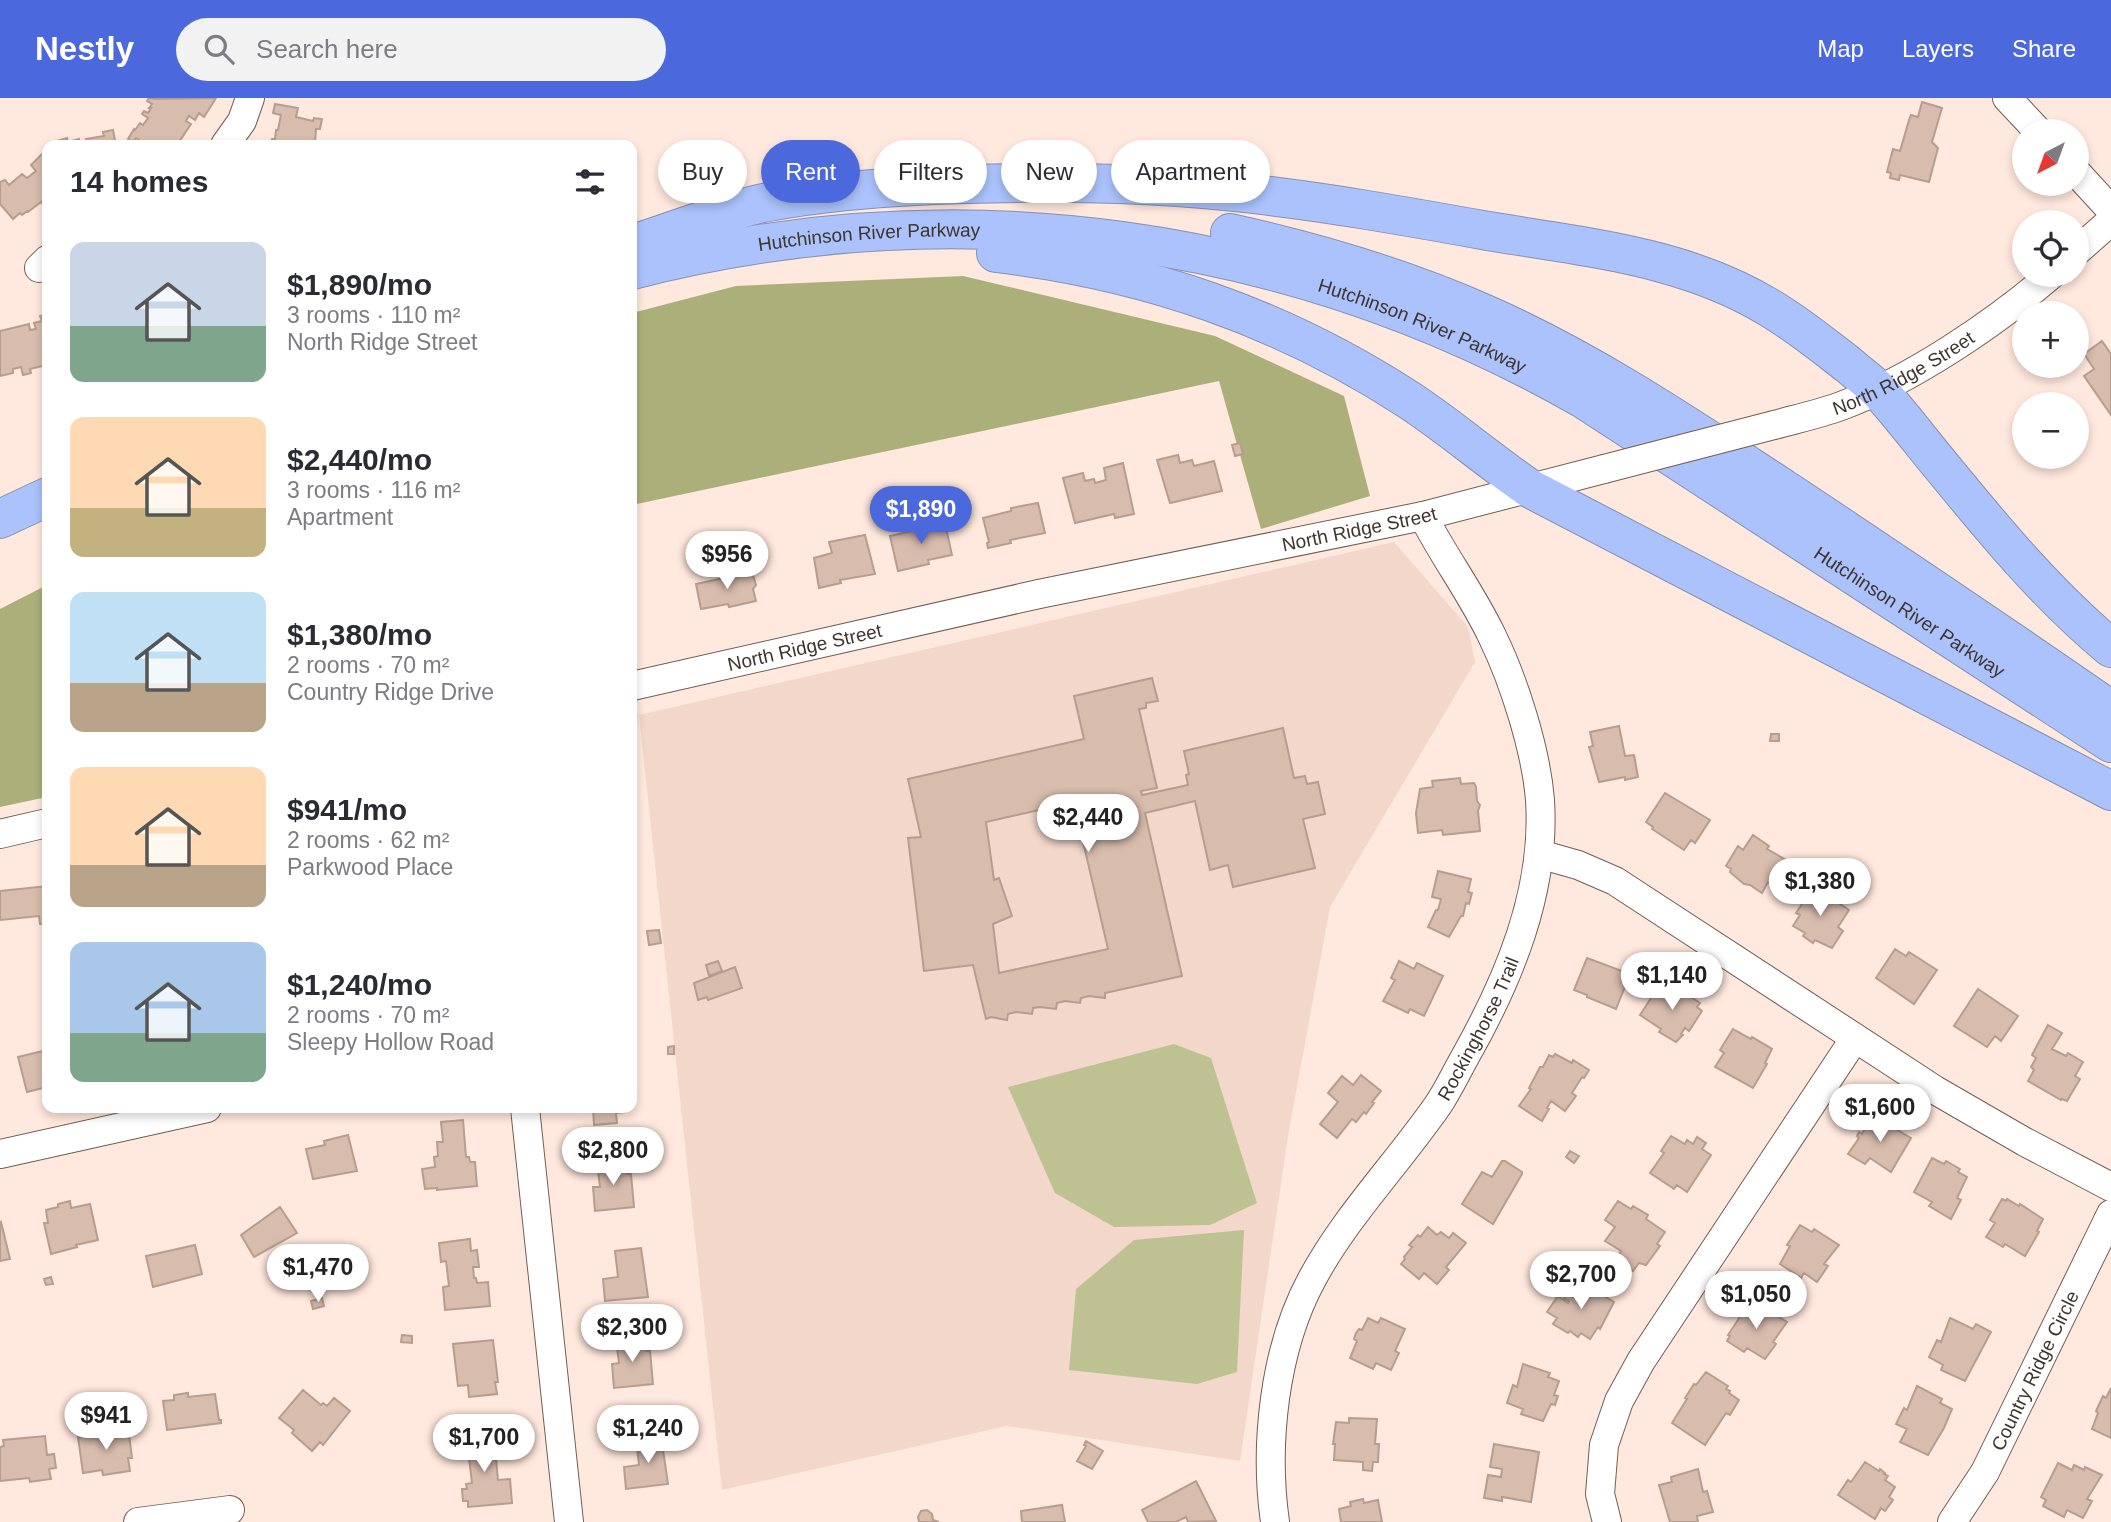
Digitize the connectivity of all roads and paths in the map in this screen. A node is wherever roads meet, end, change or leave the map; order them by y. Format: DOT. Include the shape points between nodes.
graph roads {
  1 [pos="250,98"];
  2 [pos="2007,98"];
  3 [pos="2027,119"];
  4 [pos="229,140"];
  5 [pos="2090,187"];
  6 [pos="2111,210"];
  7 [pos="2111,221"];
  8 [pos="2089,240"];
  9 [pos="639,255"];
  10 [pos="2037,287"];
  11 [pos="1878,390"];
  12 [pos="1529,488"];
  13 [pos="42,499"];
  14 [pos="1423,516"];
  15 [pos="0,519"];
  16 [pos="42,527"];
  17 [pos="0,547"];
  18 [pos="2111,648"];
  19 [pos="637,686"];
  20 [pos="2111,710"];
  21 [pos="2111,743"];
  22 [pos="2111,791"];
  23 [pos="42,824"];
  24 [pos="0,834"];
  25 [pos="1539,853"];
  26 [pos="1854,1038"];
  27 [pos="184,1113"];
  28 [pos="527,1113"];
  29 [pos="0,1154"];
  30 [pos="2111,1187"];
  31 [pos="2111,1214"];
  32 [pos="230,1510"];
  33 [pos="138,1522"];
  34 [pos="569,1522"];
  35 [pos="1275,1522"];
  36 [pos="1607,1522"];
  37 [pos="1952,1522"];
  1 -- 4 [label="street"];
  2 -- 3 [label="street"];
  5 -- 6 [label="street"];
  7 -- 8 [label="street"];
  9 -- 11 [label="highway" via="758,204 819,195 1023,182 1264,195 1679,267 1766,305"];
  9 -- 12 [label="highway" via="934,248 1041,259 1133,277 1255,318 1343,360 1429,414"];
  9 -- 20 [label="highway, Hutchinson River Parkway" via="751,219 823,210 991,204 1181,223 1356,266 1492,317 1621,383"];
  9 -- 21 [label="highway, Hutchinson River Parkway" via="897,230 1040,232 1148,244 1322,284 1455,334 1585,400"];
  10 -- 11 [label="street, North Ridge Street" via="1987,325"];
  11 -- 12 [label="street, North Ridge Street, bridge" via="1832,409"];
  11 -- 18 [label="highway" via="2019,559"];
  12 -- 14 [label="street, North Ridge Street"];
  12 -- 22 [label="highway"];
  13 -- 15 [label="highway"];
  14 -- 19 [label="street, North Ridge Street" via="1039,594"];
  14 -- 25 [label="street, Rockinghorse Trail" via="1492,636 1511,685 1530,743 1540,799"];
  16 -- 17 [label="highway"];
  23 -- 24 [label="street"];
  25 -- 26 [label="street" via="1615,881"];
  25 -- 35 [label="street, Rockinghorse Trail" via="1530,906 1488,1016 1440,1102 1338,1236 1311,1282 1290,1332 1277,1387 1271,1446"];
  26 -- 30 [label="street" via="1935,1090"];
  26 -- 36 [label="street" via="1619,1401 1604,1445 1600,1494"];
  27 -- 29 [label="street"];
  28 -- 34 [label="street"];
  31 -- 37 [label="street, Country Ridge Circle" via="1985,1472"];
  32 -- 33 [label="street"];
}
